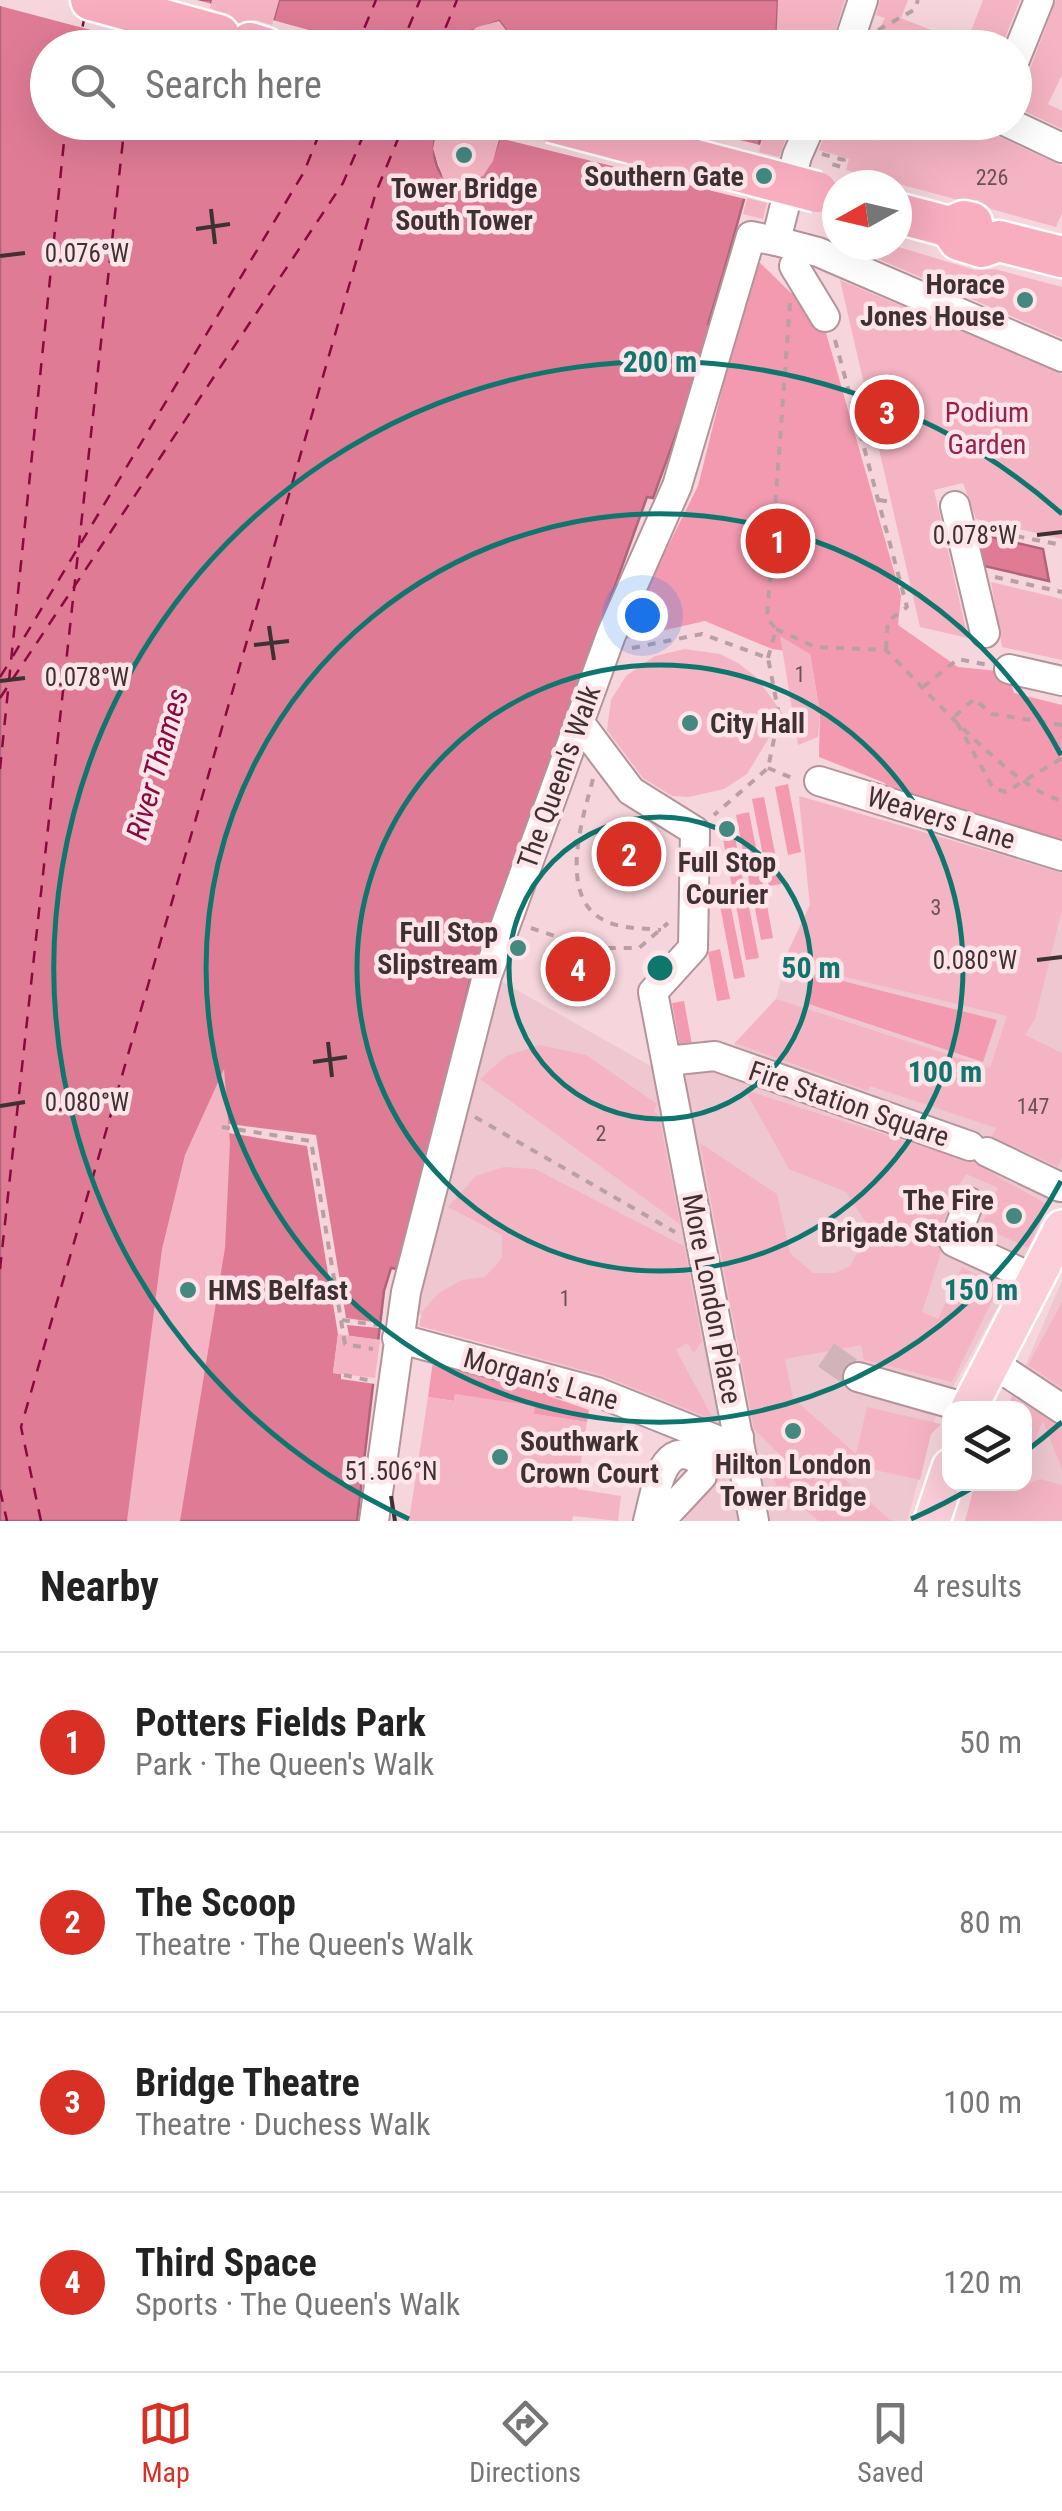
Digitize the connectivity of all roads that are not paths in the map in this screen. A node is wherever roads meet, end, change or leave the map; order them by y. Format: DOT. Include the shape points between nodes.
graph roads {
  1 [pos="91,0"];
  2 [pos="863,0"];
  3 [pos="1039,0"];
  4 [pos="216,30"];
  5 [pos="853,30"];
  6 [pos="1027,30"];
  7 [pos="1032,134"];
  8 [pos="631,140"];
  9 [pos="804,140"];
  10 [pos="1062,148"];
  11 [pos="822,183"];
  12 [pos="912,217"];
  13 [pos="790,256"];
  14 [pos="1062,257"];
  15 [pos="825,317"];
  16 [pos="1062,357"];
  17 [pos="957,515"];
  18 [pos="985,633"];
  19 [pos="1009,669"];
  20 [pos="1062,681"];
  21 [pos="579,722"];
  22 [pos="810,781"];
  23 [pos="1062,856"];
  24 [pos="668,1069"];
  25 [pos="1060,1187"];
  26 [pos="968,1202"];
  27 [pos="1062,1228"];
  28 [pos="1047,1272"];
  29 [pos="386,1338"];
  30 [pos="992,1362"];
  31 [pos="858,1378"];
  32 [pos="942,1401"];
  33 [pos="972,1401"];
  34 [pos="1062,1408"];
  35 [pos="739,1437"];
  36 [pos="695,1484"];
  37 [pos="942,1491"];
  38 [pos="374,1521"];
  39 [pos="648,1521"];
  40 [pos="660,1521"];
  41 [pos="680,1521"];
  42 [pos="754,1521"];
  43 [pos="932,1521"];
  1 -- 4 [label="highway"];
  2 -- 5 [label="street"];
  3 -- 6 [label="street"];
  7 -- 10 [label="street"];
  8 -- 11 [label="highway, bridge"];
  9 -- 13 [label="street" via="797,156"];
  12 -- 14 [label="highway" via="950,227 958,240 992,254"];
  13 -- 15 [label="street"];
  13 -- 16 [label="street"];
  13 -- 21 [label="street, The Queen's Walk" via="751,236 677,486"];
  17 -- 18 [label="street"];
  19 -- 20 [label="street"];
  21 -- 24 [label="street, More London Place" via="630,791 695,831 693,948 653,992"];
  21 -- 29 [label="street, The Queen's Walk" via="487,976"];
  22 -- 23 [label="street, Weavers Lane"];
  24 -- 25 [label="street, Fire Station Square" via="715,1056 978,1149"];
  24 -- 35 [label="street, More London Place"];
  26 -- 28 [label="street" via="954,1242"];
  27 -- 28 [label="main road"];
  28 -- 30 [label="main road"];
  29 -- 35 [label="street, Morgan's Lane" via="597,1392 722,1442"];
  29 -- 38 [label="street, The Queen's Walk"];
  30 -- 33 [label="main road"];
  30 -- 34 [label="street"];
  31 -- 32 [label="street"];
  35 -- 42 [label="street, More London Place"];
  36 -- 39 [label="street" via="702,1462 674,1454 664,1462"];
  36 -- 40 [label="street"];
  36 -- 41 [label="street"];
  37 -- 43 [label="main road"];
}
